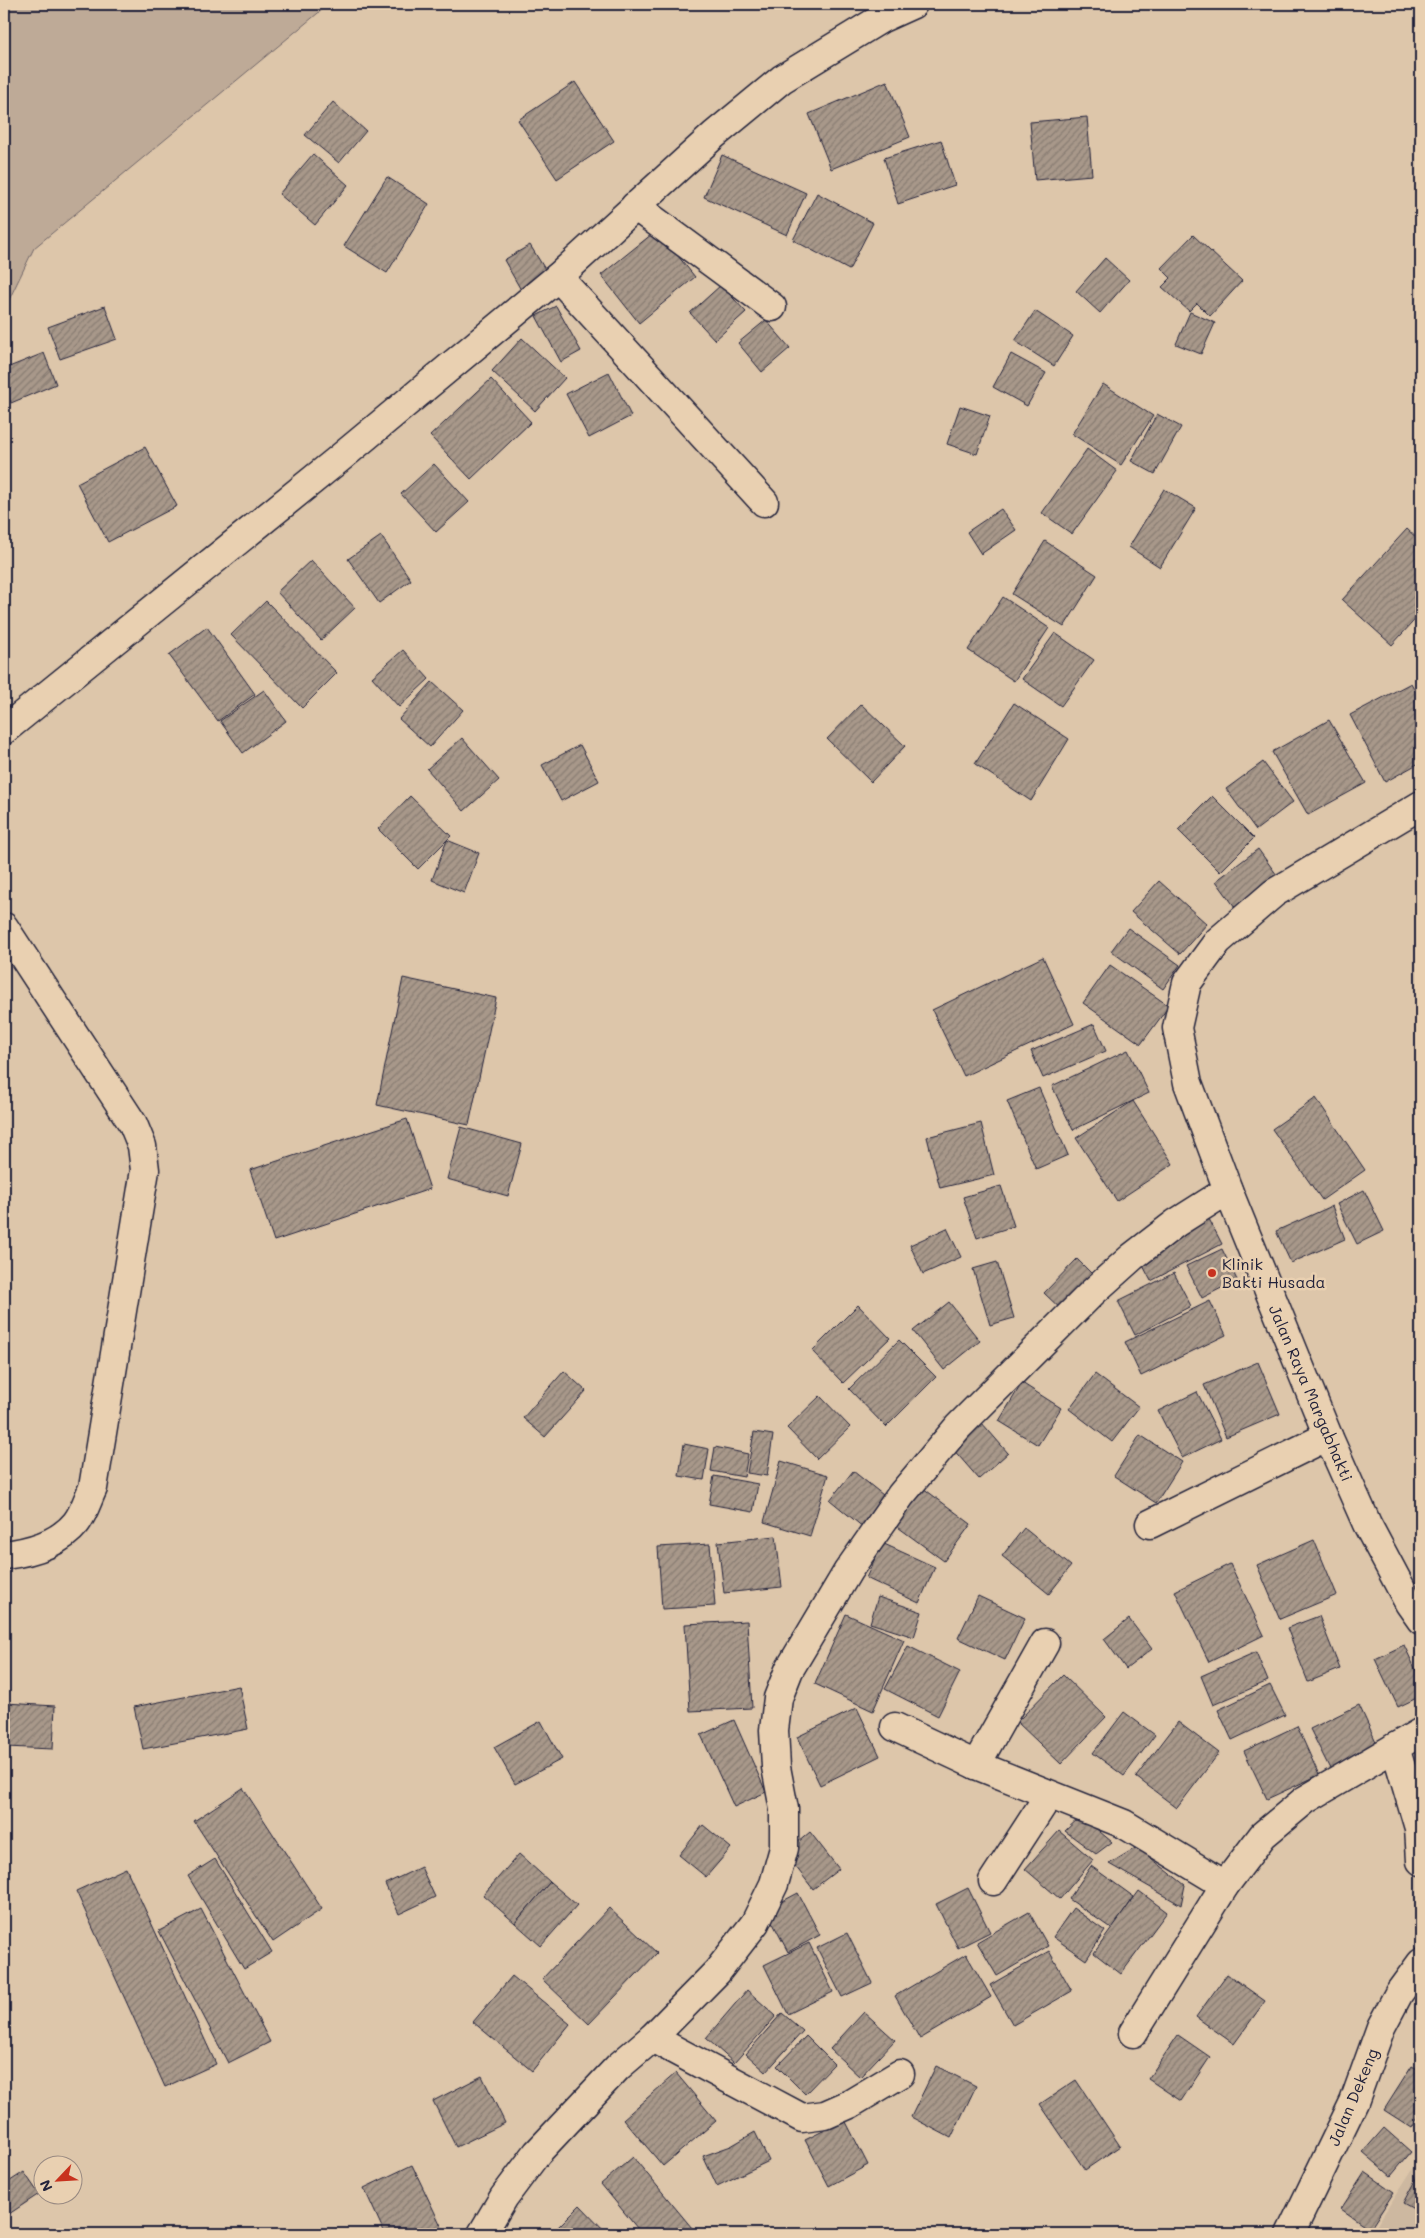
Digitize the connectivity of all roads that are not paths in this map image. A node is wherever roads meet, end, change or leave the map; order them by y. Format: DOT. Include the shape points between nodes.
graph roads {
  1 [pos="913,4"];
  2 [pos="635,206"];
  3 [pos="558,277"];
  4 [pos="772,307"];
  5 [pos="764,502"];
  6 [pos="4,730"];
  7 [pos="1421,805"];
  8 [pos="4,927"];
  9 [pos="1228,1190"];
  10 [pos="1328,1436"];
  11 [pos="1150,1524"];
  12 [pos="4,1555"];
  13 [pos="1421,1620"];
  14 [pos="1045,1643"];
  15 [pos="895,1727"];
  16 [pos="1421,1732"];
  17 [pos="1395,1747"];
  18 [pos="976,1765"];
  19 [pos="1049,1795"];
  20 [pos="1421,1862"];
  21 [pos="993,1881"];
  22 [pos="1225,1885"];
  23 [pos="1421,1963"];
  24 [pos="1133,2033"];
  25 [pos="652,2038"];
  26 [pos="900,2074"];
  27 [pos="482,2234"];
  28 [pos="1290,2234"];
  1 -- 2 [label="street" via="882,18 782,79"];
  2 -- 3 [label="street"];
  2 -- 4 [label="street"];
  3 -- 5 [label="street"];
  3 -- 6 [label="street"];
  7 -- 9 [label="street, Jalan Raya Margabhakti" via="1274,894 1218,941 1187,983 1177,1028 1188,1083"];
  8 -- 12 [label="street" via="133,1124 142,1146 145,1170 93,1488 76,1522 52,1543"];
  9 -- 10 [label="street, Jalan Raya Margabhakti"];
  9 -- 25 [label="street" via="1176,1223 1132,1257 958,1427 901,1495 848,1571 789,1670 778,1698 774,1730 776,1766 784,1809 784,1848 774,1884 755,1924 717,1972"];
  10 -- 11 [label="street"];
  10 -- 13 [label="street, Jalan Raya Margabhakti" via="1367,1524"];
  14 -- 18 [label="street"];
  15 -- 18 [label="street"];
  16 -- 17 [label="street"];
  17 -- 20 [label="street" via="1419,1828"];
  17 -- 22 [label="street" via="1305,1800 1281,1818 1263,1835"];
  18 -- 19 [label="street"];
  19 -- 21 [label="street"];
  19 -- 22 [label="street" via="1124,1824"];
  22 -- 24 [label="street"];
  23 -- 28 [label="street, Jalan Dekeng" via="1399,1993 1381,2027 1354,2102"];
  25 -- 26 [label="street" via="802,2118 825,2115 850,2104"];
  25 -- 27 [label="street" via="618,2067 537,2153 504,2197"];
}
